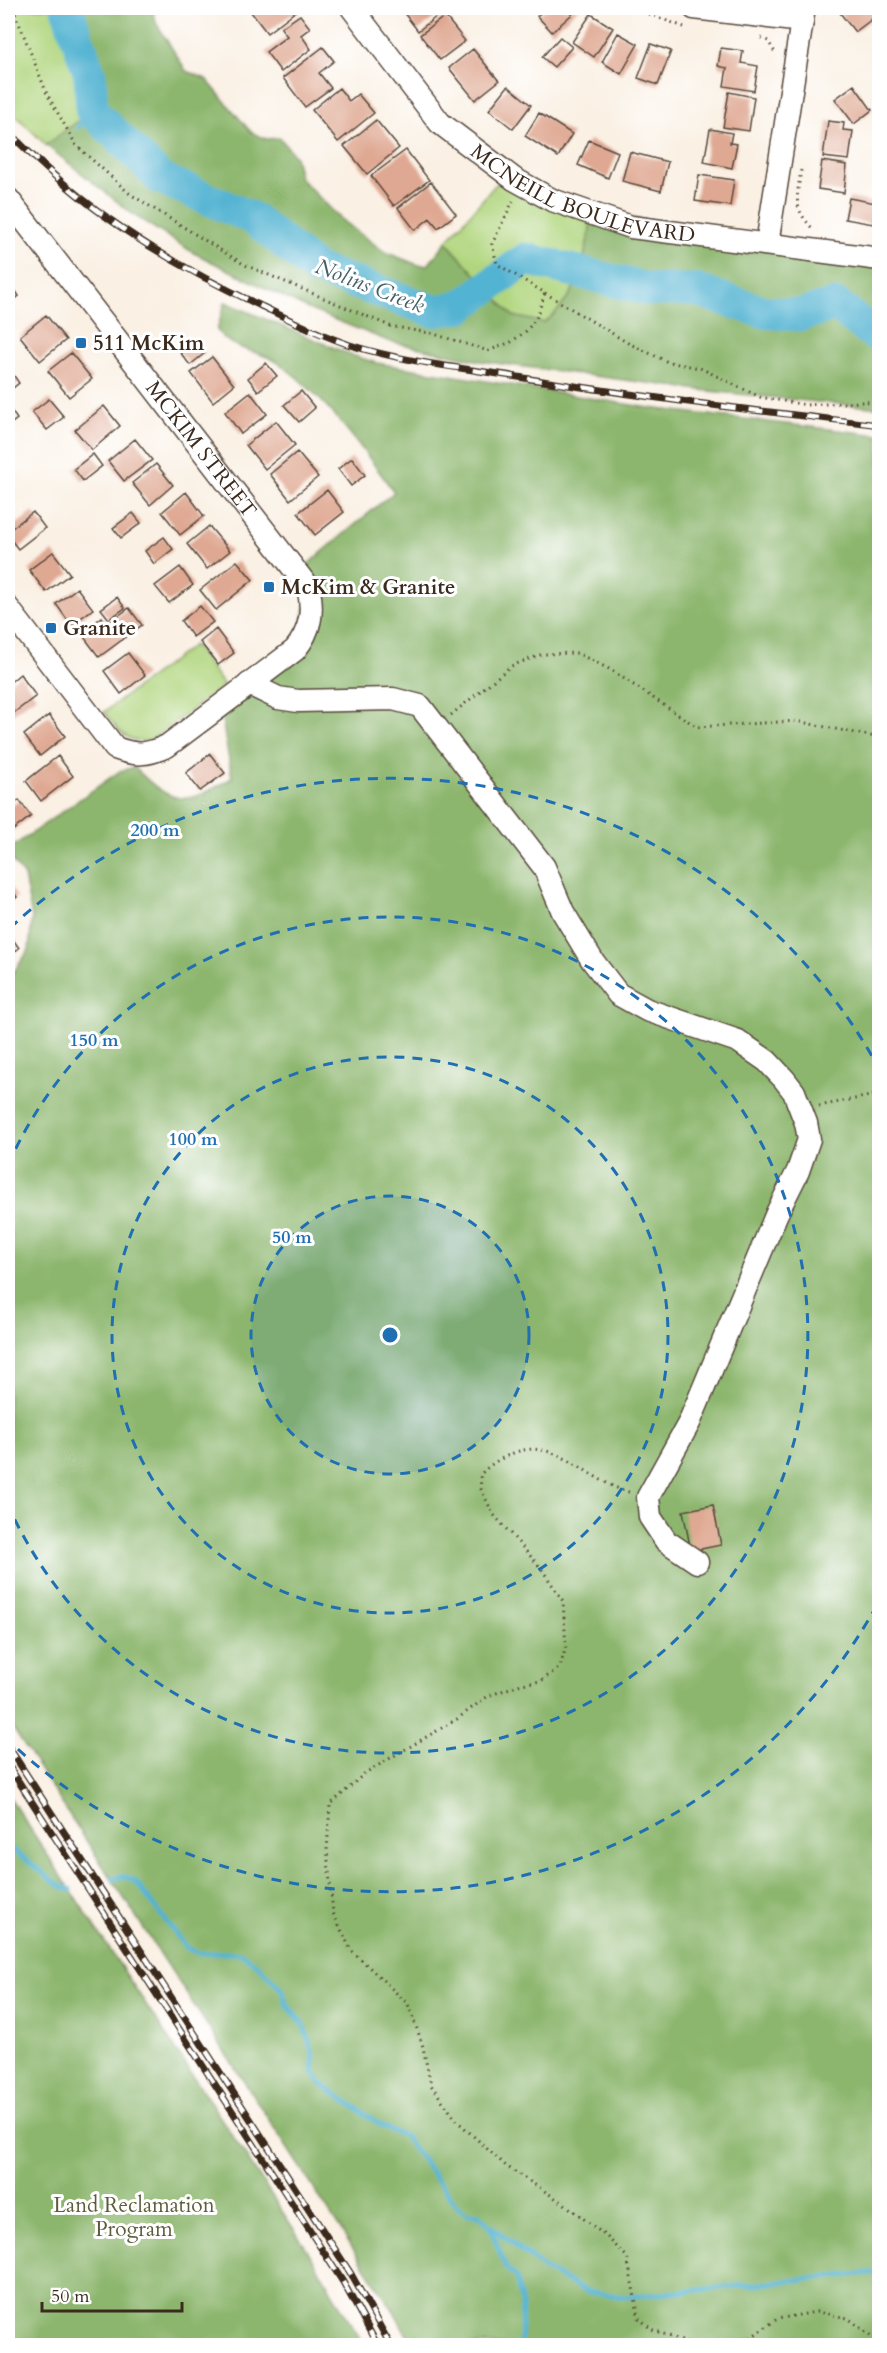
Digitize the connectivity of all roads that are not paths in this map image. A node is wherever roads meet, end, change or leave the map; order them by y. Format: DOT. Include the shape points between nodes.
graph roads {
  1 [pos="352,8"];
  2 [pos="694,8"];
  3 [pos="803,14"];
  4 [pos="8,199"];
  5 [pos="767,244"];
  6 [pos="879,259"];
  7 [pos="8,608"];
  8 [pos="249,684"];
  9 [pos="697,1562"];
  1 -- 5 [label="street, MCNEILL BOULEVARD" via="440,123 522,183 552,200 631,227"];
  2 -- 3 [label="street"];
  3 -- 5 [label="street"];
  4 -- 8 [label="street, MCKIM STREET" via="308,587 313,605 305,638"];
  5 -- 6 [label="street, MCNEILL BOULEVARD"];
  7 -- 8 [label="street" via="115,748 130,754 147,756 167,746"];
  8 -- 9 [label="street" via="278,698 297,701 393,699 420,706 544,867 563,912 618,994 647,1010 738,1041 767,1061 784,1079 801,1109 809,1139 806,1153 689,1423 648,1497 650,1517 666,1541"];
}
